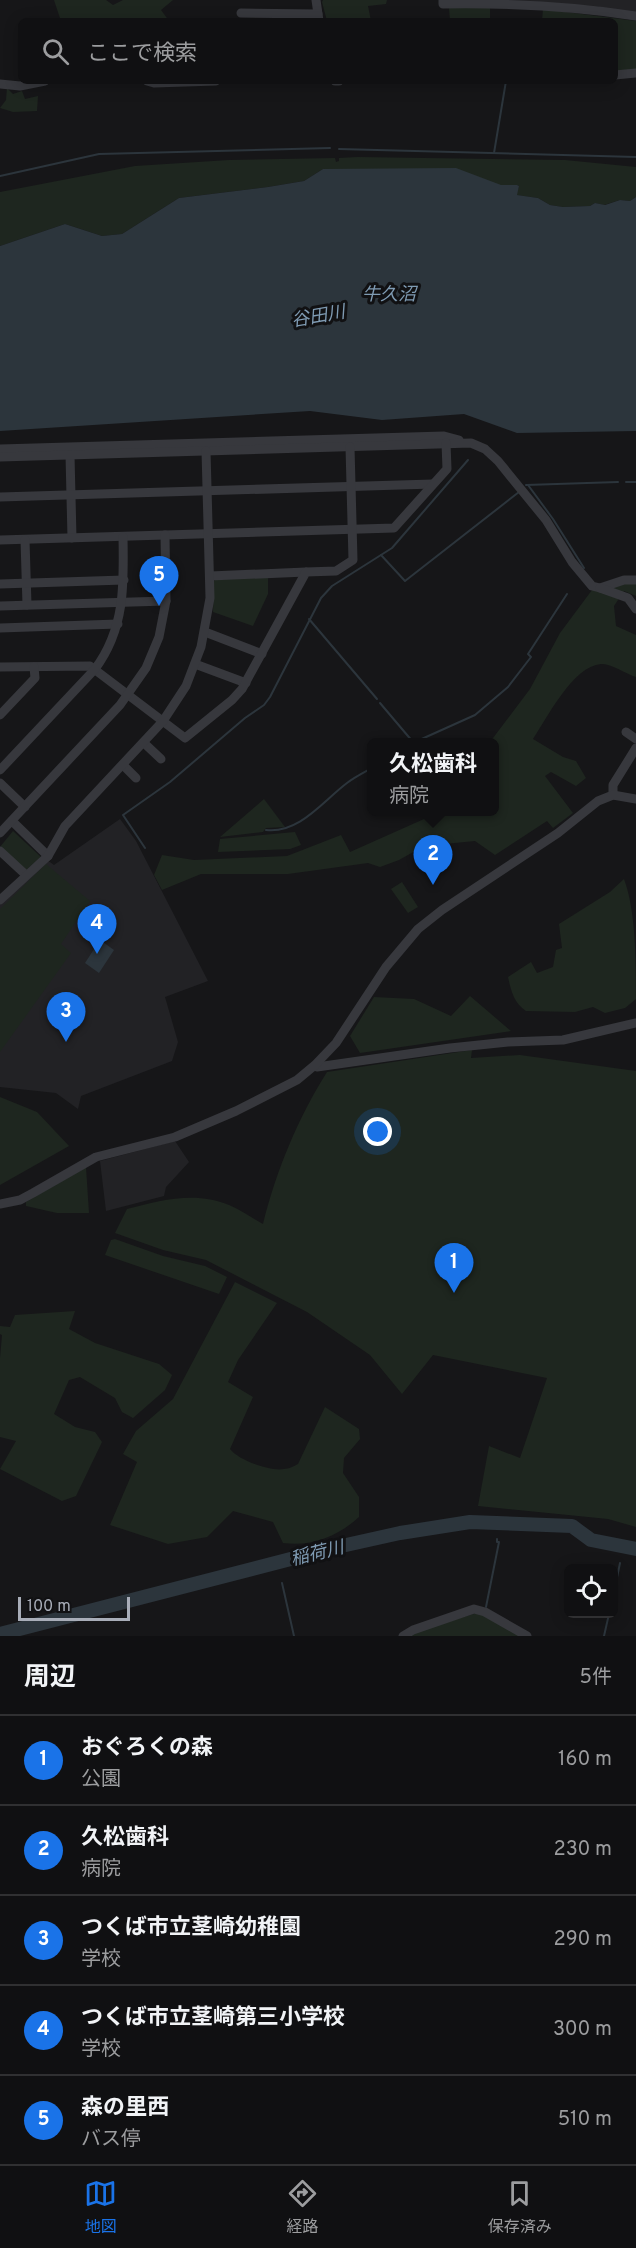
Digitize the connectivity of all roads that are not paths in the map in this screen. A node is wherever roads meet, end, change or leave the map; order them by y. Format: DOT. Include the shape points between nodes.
graph roads {
  1 [pos="316,0"];
  2 [pos="443,0"];
  3 [pos="241,13"];
  4 [pos="636,16"];
  5 [pos="256,17"];
  6 [pos="318,18"];
  7 [pos="636,73"];
  8 [pos="618,75"];
  9 [pos="0,84"];
  10 [pos="30,84"];
  11 [pos="463,443"];
  12 [pos="446,444"];
  13 [pos="350,447"];
  14 [pos="0,449"];
  15 [pos="206,451"];
  16 [pos="70,455"];
  17 [pos="0,457"];
  18 [pos="433,484"];
  19 [pos="351,486"];
  20 [pos="207,491"];
  21 [pos="71,495"];
  22 [pos="0,497"];
  23 [pos="353,529"];
  24 [pos="209,534"];
  25 [pos="165,535"];
  26 [pos="123,537"];
  27 [pos="72,538"];
  28 [pos="0,540"];
  29 [pos="25,540"];
  30 [pos="306,572"];
  31 [pos="210,576"];
  32 [pos="124,580"];
  33 [pos="636,580"];
  34 [pos="26,583"];
  35 [pos="0,584"];
  36 [pos="600,588"];
  37 [pos="166,601"];
  38 [pos="123,602"];
  39 [pos="0,606"];
  40 [pos="27,606"];
  41 [pos="636,609"];
  42 [pos="118,624"];
  43 [pos="0,628"];
  44 [pos="205,632"];
  45 [pos="262,654"];
  46 [pos="195,664"];
  47 [pos="0,667"];
  48 [pos="34,667"];
  49 [pos="95,669"];
  50 [pos="246,683"];
  51 [pos="129,694"];
  52 [pos="0,715"];
  53 [pos="163,721"];
  54 [pos="626,732"];
  55 [pos="636,739"];
  56 [pos="144,743"];
  57 [pos="636,748"];
  58 [pos="161,759"];
  59 [pos="123,765"];
  60 [pos="0,770"];
  61 [pos="136,778"];
  62 [pos="0,783"];
  63 [pos="613,795"];
  64 [pos="636,800"];
  65 [pos="25,807"];
  66 [pos="12,820"];
  67 [pos="0,833"];
  68 [pos="0,851"];
  69 [pos="48,856"];
  70 [pos="26,875"];
  71 [pos="0,900"];
  72 [pos="636,1023"];
  73 [pos="317,1067"];
  74 [pos="0,1204"];
  75 [pos="403,1636"];
  76 [pos="527,1636"];
  1 -- 6 [label="street"];
  2 -- 4 [label="street" via="443,4 593,9"];
  3 -- 5 [label="street"];
  5 -- 6 [label="street"];
  7 -- 8 [label="street"];
  9 -- 10 [label="street"];
  11 -- 12 [label="street"];
  11 -- 14 [label="street" via="444,436"];
  11 -- 36 [label="street" via="481,447 495,458 546,520 586,582"];
  12 -- 13 [label="street"];
  12 -- 18 [label="street" via="447,469"];
  13 -- 15 [label="street"];
  13 -- 19 [label="street"];
  15 -- 16 [label="street"];
  15 -- 20 [label="street"];
  16 -- 17 [label="street"];
  16 -- 21 [label="street"];
  18 -- 19 [label="street"];
  18 -- 23 [label="street" via="394,528"];
  19 -- 20 [label="street"];
  19 -- 23 [label="street"];
  20 -- 21 [label="street"];
  20 -- 24 [label="street"];
  21 -- 22 [label="street"];
  21 -- 27 [label="street"];
  23 -- 24 [label="street"];
  23 -- 30 [label="street" via="353,560 336,572"];
  24 -- 25 [label="street"];
  24 -- 31 [label="street"];
  25 -- 26 [label="street"];
  25 -- 37 [label="street"];
  26 -- 27 [label="street"];
  26 -- 32 [label="street"];
  27 -- 29 [label="street"];
  28 -- 29 [label="street"];
  29 -- 34 [label="street"];
  30 -- 31 [label="street"];
  30 -- 45 [label="street"];
  31 -- 44 [label="street"];
  32 -- 34 [label="street"];
  32 -- 38 [label="street"];
  33 -- 36 [label="street"];
  34 -- 35 [label="street"];
  34 -- 40 [label="street"];
  36 -- 41 [label="street" via="628,598"];
  37 -- 38 [label="street"];
  37 -- 51 [label="street" via="152,655"];
  38 -- 40 [label="street"];
  38 -- 42 [label="street"];
  39 -- 40 [label="street"];
  42 -- 43 [label="street"];
  42 -- 49 [label="street"];
  44 -- 45 [label="street"];
  44 -- 46 [label="street"];
  45 -- 50 [label="street"];
  46 -- 50 [label="street"];
  46 -- 53 [label="street"];
  47 -- 48 [label="street"];
  48 -- 49 [label="street" via="88,665"];
  48 -- 52 [label="street" via="35,678"];
  49 -- 51 [label="street"];
  49 -- 60 [label="street"];
  50 -- 53 [label="street" via="232,700 185,738"];
  51 -- 53 [label="street"];
  51 -- 65 [label="street"];
  53 -- 56 [label="street"];
  54 -- 55 [label="street"];
  56 -- 58 [label="street"];
  56 -- 59 [label="street"];
  57 -- 63 [label="street" via="613,785"];
  59 -- 61 [label="street"];
  59 -- 69 [label="street" via="65,826"];
  62 -- 65 [label="street"];
  63 -- 64 [label="street"];
  63 -- 74 [label="street" via="598,801 558,834 418,929 386,967 336,1043 297,1080 175,1137 96,1157 20,1200"];
  65 -- 66 [label="street"];
  66 -- 67 [label="street"];
  66 -- 69 [label="street"];
  68 -- 70 [label="street"];
  69 -- 70 [label="street"];
  70 -- 71 [label="street"];
  72 -- 73 [label="street" via="563,1041 450,1048"];
  75 -- 76 [label="street" via="474,1609"];
}
